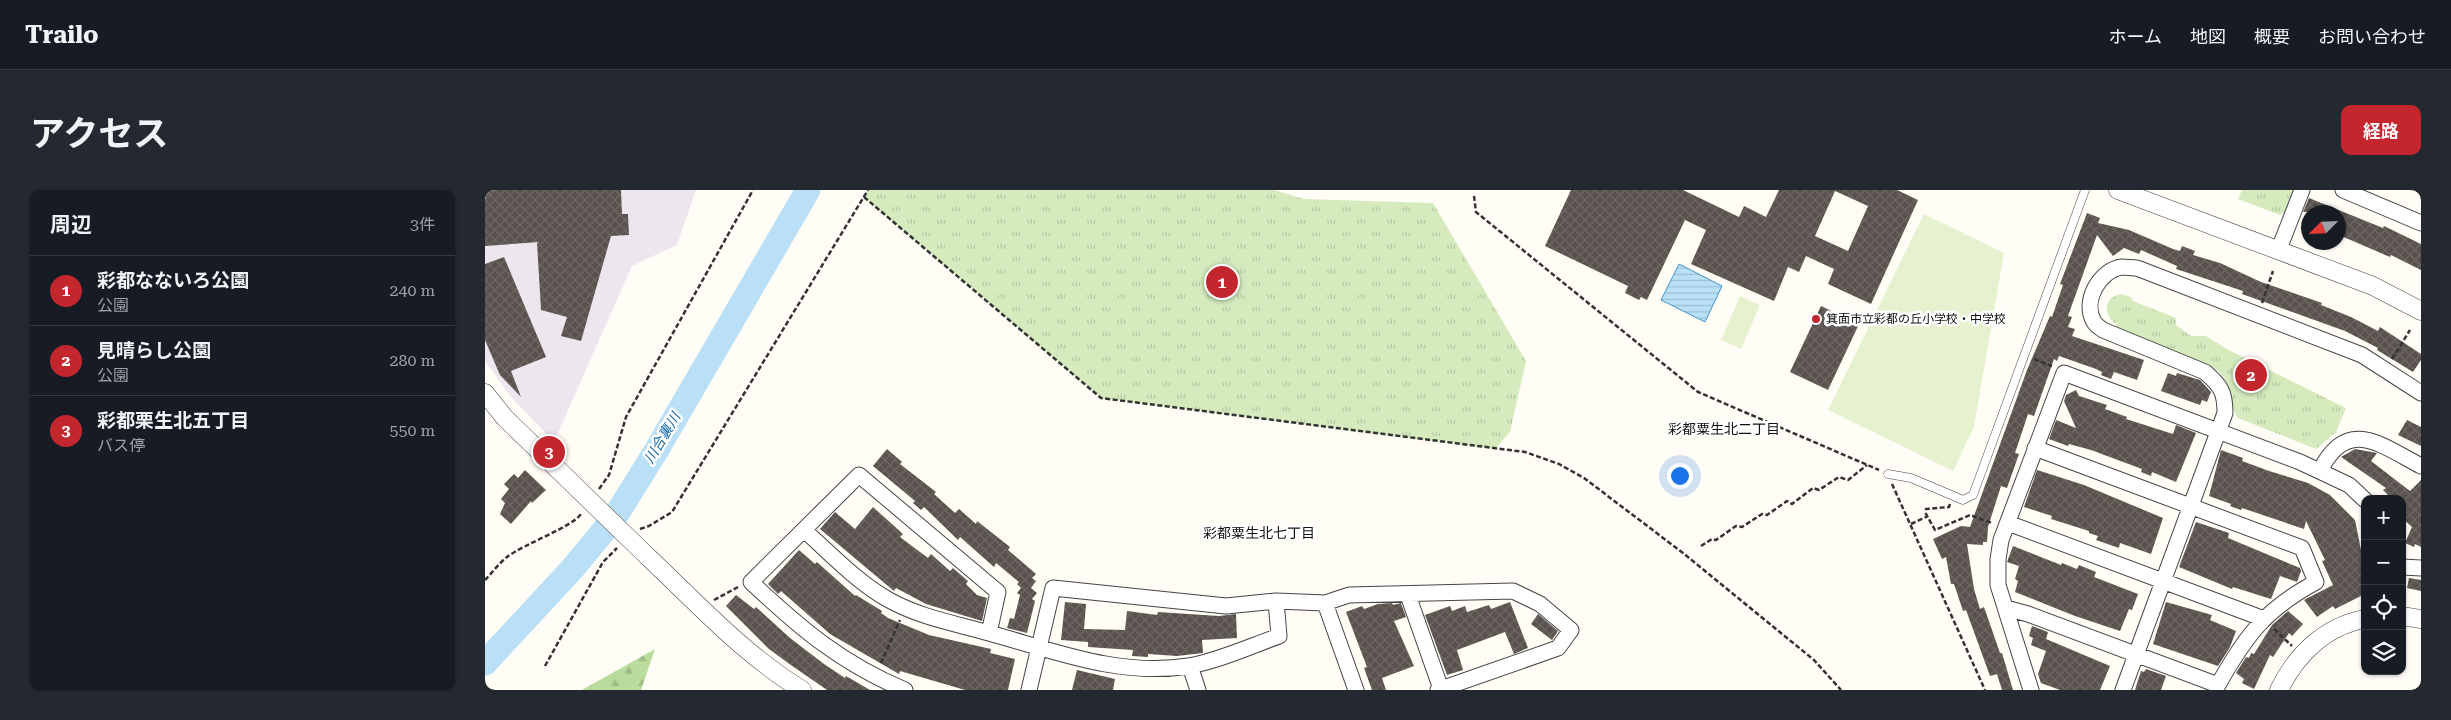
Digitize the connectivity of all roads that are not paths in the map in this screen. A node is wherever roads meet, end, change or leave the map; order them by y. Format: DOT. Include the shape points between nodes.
graph roads {
  1 [pos="2085,190"];
  2 [pos="2118,190"];
  3 [pos="2301,190"];
  4 [pos="2343,190"];
  5 [pos="2421,223"];
  6 [pos="2279,249"];
  7 [pos="2421,312"];
  8 [pos="485,393"];
  9 [pos="2421,393"];
  10 [pos="2218,430"];
  11 [pos="2035,448"];
  12 [pos="2421,466"];
  13 [pos="2320,471"];
  14 [pos="1887,474"];
  15 [pos="2361,496"];
  16 [pos="2189,507"];
  17 [pos="2006,526"];
  18 [pos="804,530"];
  19 [pos="2406,567"];
  20 [pos="2421,568"];
  21 [pos="2163,581"];
  22 [pos="1408,594"];
  23 [pos="1276,601"];
  24 [pos="1325,603"];
  25 [pos="2005,608"];
  26 [pos="2406,617"];
  27 [pos="2421,619"];
  28 [pos="2361,620"];
  29 [pos="2267,622"];
  30 [pos="989,633"];
  31 [pos="1039,649"];
  32 [pos="2135,656"];
  33 [pos="1190,666"];
  34 [pos="801,690"];
  35 [pos="905,690"];
  36 [pos="1029,690"];
  37 [pos="1198,690"];
  38 [pos="1356,690"];
  39 [pos="1440,690"];
  40 [pos="2031,690"];
  41 [pos="2123,690"];
  42 [pos="2279,690"];
  1 -- 14 [label="lane" via="1973,495 1963,500 1911,478"];
  2 -- 6 [label="street"];
  3 -- 6 [label="street"];
  4 -- 5 [label="street"];
  6 -- 7 [label="street" via="2373,286"];
  8 -- 34 [label="street, bridge" via="504,417 738,642"];
  9 -- 10 [label="street" via="2362,355 2137,268 2120,267 2105,275 2094,287 2093,321 2103,330 2205,372 2217,382 2225,396 2225,413"];
  10 -- 11 [label="street" via="2064,373"];
  10 -- 13 [label="street"];
  10 -- 16 [label="street"];
  11 -- 16 [label="street"];
  11 -- 17 [label="street"];
  12 -- 13 [label="street" via="2375,442 2357,438 2328,454"];
  13 -- 15 [label="street" via="2349,485"];
  16 -- 21 [label="street"];
  16 -- 29 [label="street" via="2303,548 2317,582 2296,593"];
  17 -- 21 [label="street"];
  17 -- 25 [label="street" via="1998,559 1998,585"];
  18 -- 30 [label="street" via="888,599 925,617"];
  18 -- 30 [label="street" via="859,475 998,592"];
  18 -- 35 [label="street" via="751,582 790,620 825,647 875,677"];
  19 -- 20 [label="street"];
  21 -- 29 [label="street"];
  21 -- 32 [label="street"];
  22 -- 24 [label="street" via="1349,595"];
  22 -- 39 [label="street"];
  22 -- 39 [label="street" via="1513,591 1540,604 1571,630 1558,648"];
  23 -- 24 [label="street"];
  23 -- 31 [label="street" via="1226,606 1053,588"];
  23 -- 33 [label="street" via="1279,636"];
  24 -- 38 [label="street"];
  25 -- 32 [label="street"];
  25 -- 40 [label="street"];
  26 -- 27 [label="street"];
  28 -- 42 [label="street" via="2338,627 2320,638 2291,668"];
  29 -- 32 [label="street" via="2251,631 2218,685"];
  30 -- 31 [label="street"];
  31 -- 33 [label="street" via="1133,669"];
  31 -- 36 [label="street"];
  32 -- 41 [label="street"];
  33 -- 37 [label="street"];
}
